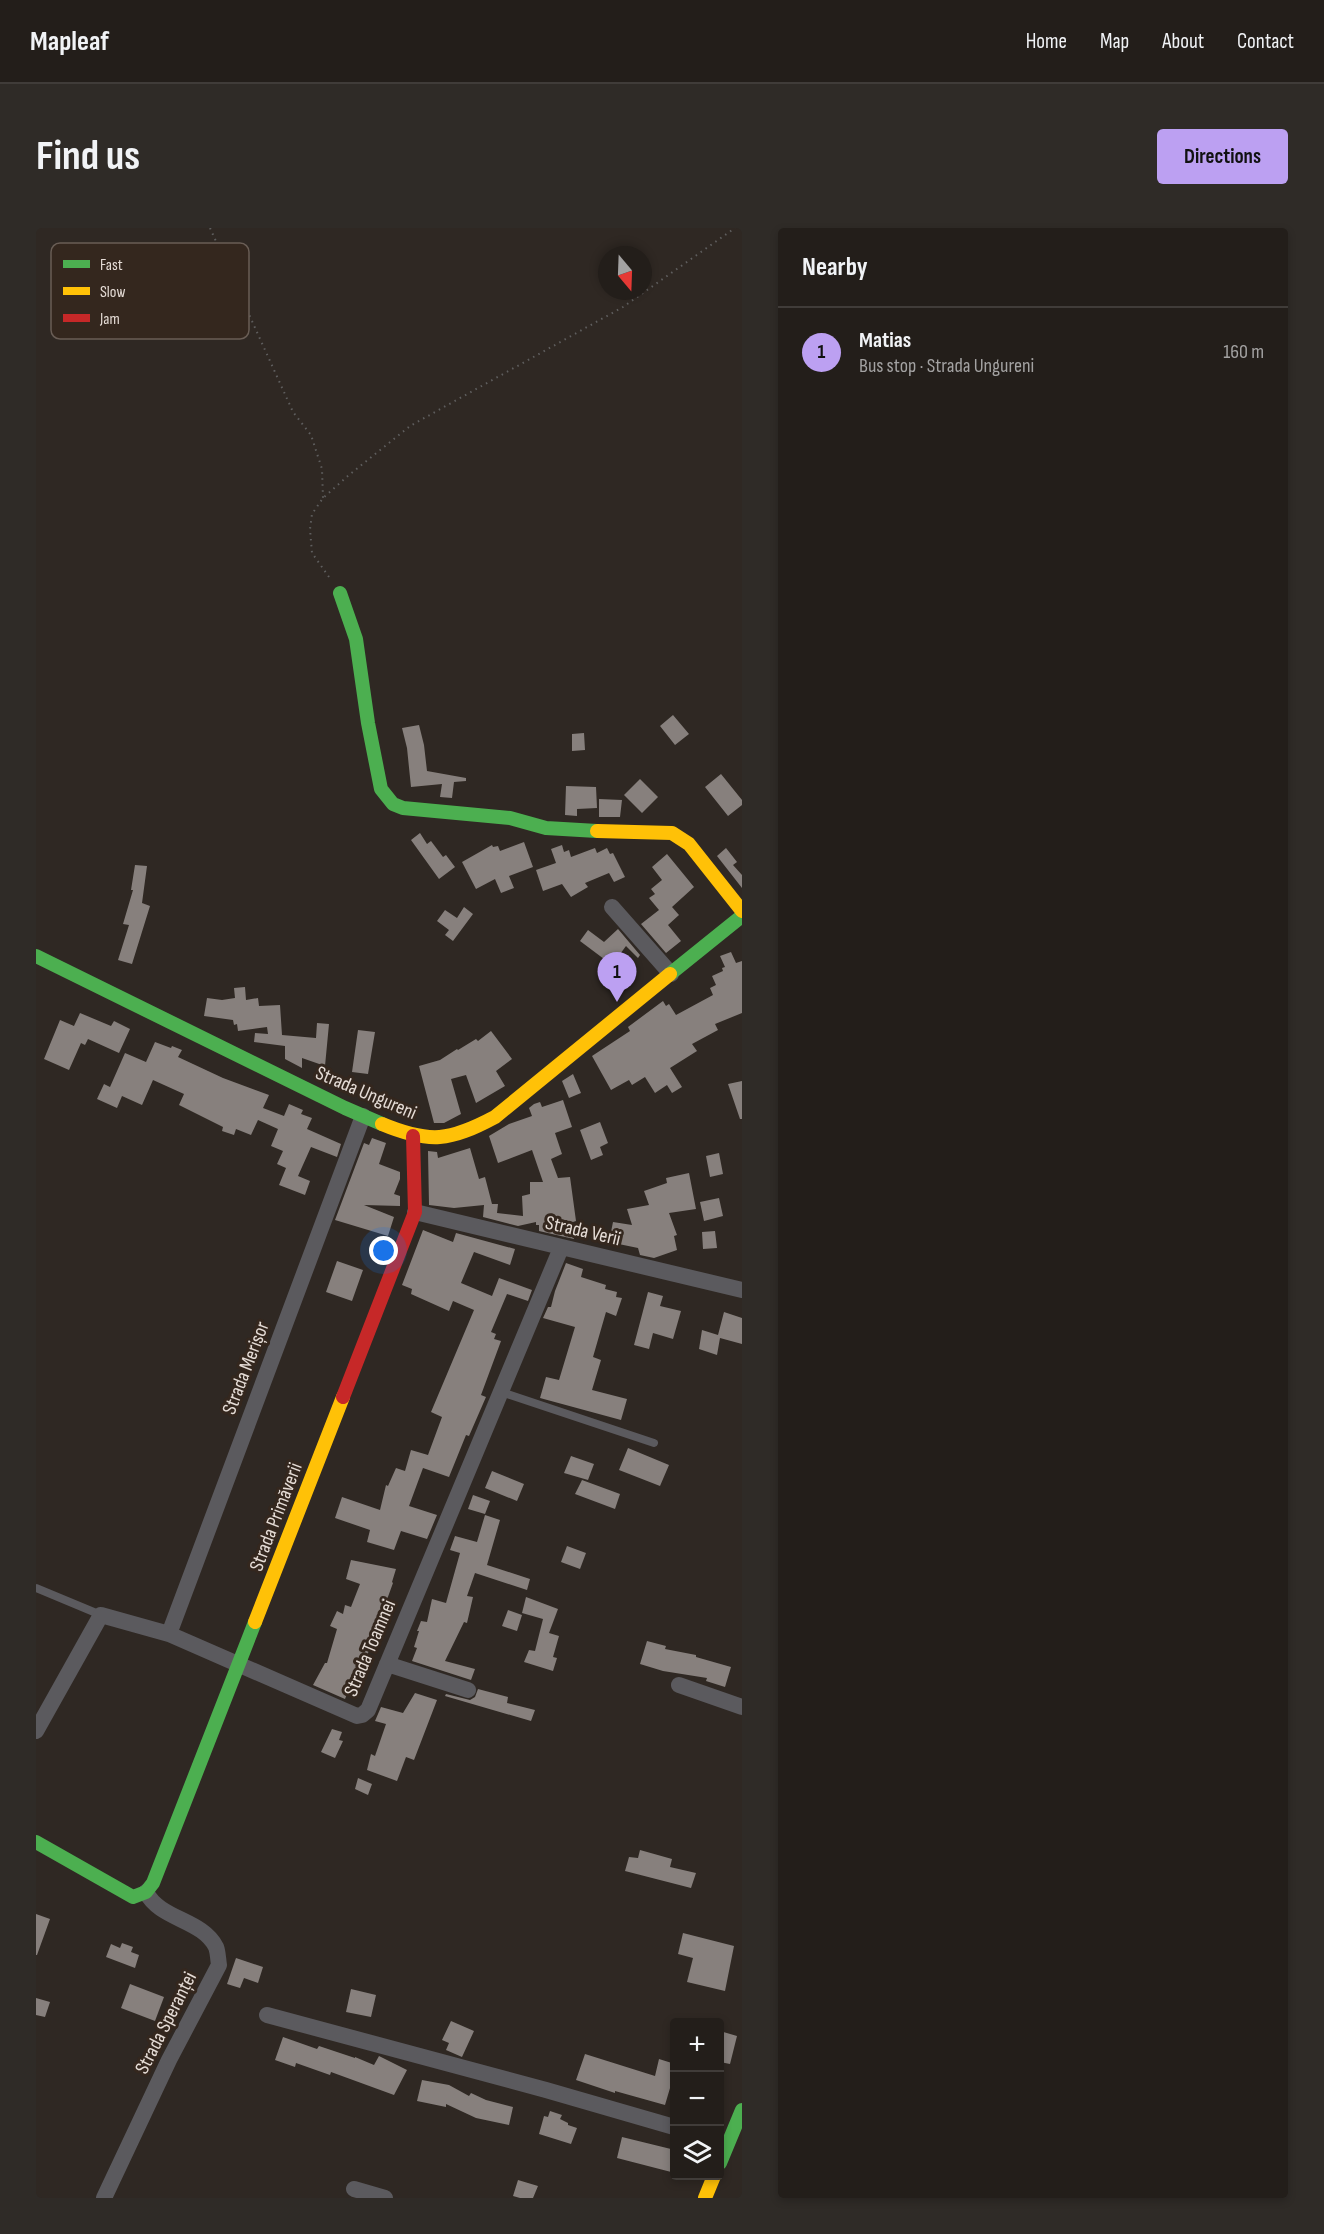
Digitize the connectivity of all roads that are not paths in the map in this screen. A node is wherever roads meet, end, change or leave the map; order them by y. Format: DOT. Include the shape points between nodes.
graph roads {
  1 [pos="340,593"];
  2 [pos="612,907"];
  3 [pos="742,910"];
  4 [pos="742,916"];
  5 [pos="36,956"];
  6 [pos="671,974"];
  7 [pos="363,1116"];
  8 [pos="413,1136"];
  9 [pos="415,1212"];
  10 [pos="561,1248"];
  11 [pos="742,1290"];
  12 [pos="501,1392"];
  13 [pos="654,1443"];
  14 [pos="36,1588"];
  15 [pos="101,1615"];
  16 [pos="169,1634"];
  17 [pos="387,1664"];
  18 [pos="239,1665"];
  19 [pos="680,1685"];
  20 [pos="468,1690"];
  21 [pos="742,1707"];
  22 [pos="36,1731"];
  23 [pos="36,1842"];
  24 [pos="140,1894"];
  25 [pos="267,2015"];
  26 [pos="742,2110"];
  27 [pos="672,2126"];
  28 [pos="724,2142"];
  29 [pos="712,2180"];
  30 [pos="354,2189"];
  31 [pos="104,2198"];
  32 [pos="385,2198"];
  33 [pos="705,2198"];
  1 -- 3 [label="street" via="356,639 381,789 393,804 510,818 557,829 672,833 689,844"];
  2 -- 6 [label="street"];
  4 -- 6 [label="street, Strada Ungureni"];
  5 -- 7 [label="street, Strada Ungureni"];
  6 -- 8 [label="street, Strada Ungureni" via="495,1117 455,1136"];
  7 -- 8 [label="street, Strada Ungureni"];
  7 -- 16 [label="street, Strada Merișor"];
  8 -- 9 [label="street, Strada Primăverii"];
  9 -- 10 [label="street, Strada Verii"];
  9 -- 18 [label="street, Strada Primăverii"];
  10 -- 11 [label="street, Strada Verii"];
  10 -- 12 [label="street, Strada Toamnei"];
  12 -- 13 [label="lane"];
  12 -- 17 [label="street, Strada Toamnei"];
  14 -- 15 [label="lane"];
  15 -- 16 [label="street, Strada Toamnei"];
  15 -- 22 [label="street"];
  16 -- 18 [label="street, Strada Toamnei"];
  17 -- 18 [label="street, Strada Toamnei" via="368,1710 357,1716"];
  17 -- 20 [label="street"];
  18 -- 24 [label="street, Strada Primăverii" via="153,1883"];
  19 -- 21 [label="street"];
  23 -- 24 [label="street"];
  24 -- 31 [label="street, Strada Speranței" via="203,1933 217,1949 219,1965"];
  25 -- 27 [label="street"];
  26 -- 28 [label="street"];
  29 -- 33 [label="street"];
  30 -- 32 [label="street"];
}
